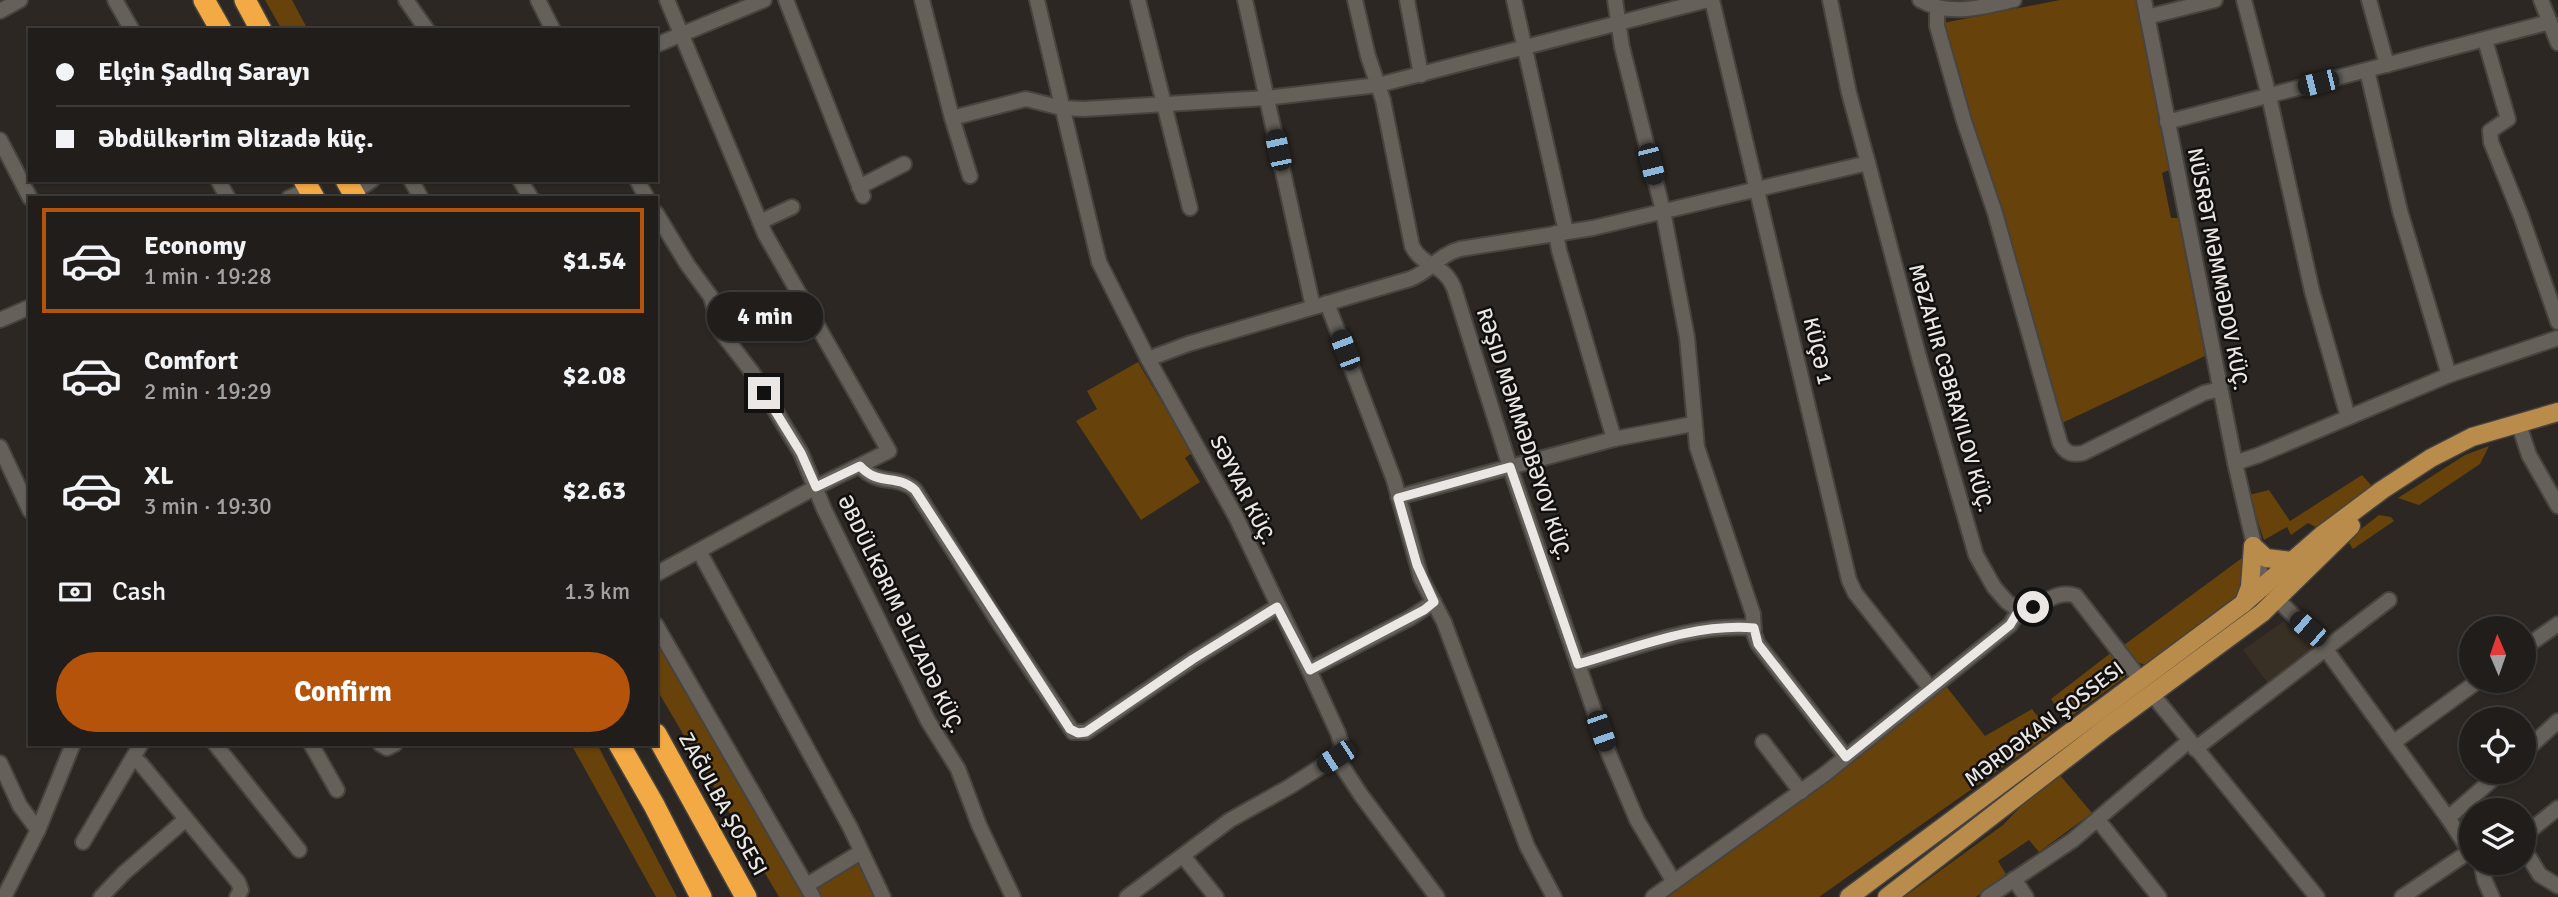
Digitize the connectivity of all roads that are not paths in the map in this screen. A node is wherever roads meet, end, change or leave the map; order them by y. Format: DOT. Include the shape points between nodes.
graph roads {
  1 [pos="20,0"];
  2 [pos="115,0"];
  3 [pos="204,0"];
  4 [pos="245,0"];
  5 [pos="406,0"];
  6 [pos="538,0"];
  7 [pos="667,0"];
  8 [pos="764,0"];
  9 [pos="786,0"];
  10 [pos="922,0"];
  11 [pos="1037,0"];
  12 [pos="1138,0"];
  13 [pos="1245,0"];
  14 [pos="1355,0"];
  15 [pos="1407,0"];
  16 [pos="1514,0"];
  17 [pos="1615,0"];
  18 [pos="1710,0"];
  19 [pos="1830,0"];
  20 [pos="1920,0"];
  21 [pos="2014,0"];
  22 [pos="2144,0"];
  23 [pos="2215,0"];
  24 [pos="2244,0"];
  25 [pos="2369,0"];
  26 [pos="2541,0"];
  27 [pos="1937,8"];
  28 [pos="0,10"];
  29 [pos="2147,17"];
  30 [pos="2550,22"];
  31 [pos="1619,23"];
  32 [pos="131,28"];
  33 [pos="220,28"];
  34 [pos="260,28"];
  35 [pos="426,28"];
  36 [pos="552,28"];
  37 [pos="682,34"];
  38 [pos="2485,40"];
  39 [pos="2558,43"];
  40 [pos="658,44"];
  41 [pos="1525,48"];
  42 [pos="2387,65"];
  43 [pos="2367,70"];
  44 [pos="1421,75"];
  45 [pos="1378,85"];
  46 [pos="2269,96"];
  47 [pos="1266,98"];
  48 [pos="1163,104"];
  49 [pos="1062,108"];
  50 [pos="952,118"];
  51 [pos="2167,122"];
  52 [pos="0,140"];
  53 [pos="1868,163"];
  54 [pos="904,164"];
  55 [pos="970,176"];
  56 [pos="368,182"];
  57 [pos="1758,188"];
  58 [pos="352,190"];
  59 [pos="29,196"];
  60 [pos="792,207"];
  61 [pos="1190,208"];
  62 [pos="1663,211"];
  63 [pos="658,216"];
  64 [pos="761,222"];
  65 [pos="1561,232"];
  66 [pos="1433,265"];
  67 [pos="1320,305"];
  68 [pos="28,308"];
  69 [pos="0,320"];
  70 [pos="2558,322"];
  71 [pos="2558,338"];
  72 [pos="1148,359"];
  73 [pos="2449,375"];
  74 [pos="2220,389"];
  75 [pos="2558,412"];
  76 [pos="2348,416"];
  77 [pos="2558,421"];
  78 [pos="1693,424"];
  79 [pos="2521,431"];
  80 [pos="1614,439"];
  81 [pos="0,447"];
  82 [pos="2235,463"];
  83 [pos="860,466"];
  84 [pos="1510,467"];
  85 [pos="816,487"];
  86 [pos="1398,498"];
  87 [pos="28,506"];
  88 [pos="2558,506"];
  89 [pos="2253,546"];
  90 [pos="699,551"];
  91 [pos="2291,561"];
  92 [pos="658,573"];
  93 [pos="2265,584"];
  94 [pos="2277,599"];
  95 [pos="2389,600"];
  96 [pos="1434,602"];
  97 [pos="2244,603"];
  98 [pos="1277,607"];
  99 [pos="2019,610"];
  100 [pos="2558,624"];
  101 [pos="658,628"];
  102 [pos="1754,628"];
  103 [pos="2536,640"];
  104 [pos="2325,649"];
  105 [pos="1578,664"];
  106 [pos="1310,670"];
  107 [pos="2146,687"];
  108 [pos="1930,688"];
  109 [pos="2461,693"];
  110 [pos="2558,721"];
  111 [pos="658,738"];
  112 [pos="2536,740"];
  113 [pos="1763,742"];
  114 [pos="2394,742"];
  115 [pos="2192,745"];
  116 [pos="72,746"];
  117 [pos="140,746"];
  118 [pos="217,746"];
  119 [pos="312,746"];
  120 [pos="620,746"];
  121 [pos="1336,757"];
  122 [pos="1846,757"];
  123 [pos="133,758"];
  124 [pos="0,763"];
  125 [pos="2487,784"];
  126 [pos="337,790"];
  127 [pos="688,790"];
  128 [pos="1801,792"];
  129 [pos="654,806"];
  130 [pos="2558,808"];
  131 [pos="2448,818"];
  132 [pos="186,819"];
  133 [pos="2098,820"];
  134 [pos="2536,826"];
  135 [pos="38,830"];
  136 [pos="2459,835"];
  137 [pos="83,842"];
  138 [pos="299,850"];
  139 [pos="861,852"];
  140 [pos="1182,856"];
  141 [pos="2459,859"];
  142 [pos="2536,868"];
  143 [pos="2483,875"];
  144 [pos="2014,879"];
  145 [pos="1674,882"];
  146 [pos="2558,886"];
  147 [pos="810,891"];
  148 [pos="4,897"];
  149 [pos="101,897"];
  150 [pos="237,897"];
  151 [pos="701,897"];
  152 [pos="712,897"];
  153 [pos="746,897"];
  154 [pos="757,897"];
  155 [pos="883,897"];
  156 [pos="1013,897"];
  157 [pos="1128,897"];
  158 [pos="1216,897"];
  159 [pos="1437,897"];
  160 [pos="1553,897"];
  161 [pos="1653,897"];
  162 [pos="1849,897"];
  163 [pos="1886,897"];
  164 [pos="1988,897"];
  165 [pos="2026,897"];
  166 [pos="2159,897"];
  167 [pos="2317,897"];
  168 [pos="2402,897"];
  169 [pos="2492,897"];
  1 -- 28 [label="street"];
  2 -- 32 [label="street"];
  3 -- 33 [label="highway"];
  4 -- 34 [label="highway"];
  5 -- 35 [label="street"];
  6 -- 36 [label="street"];
  7 -- 37 [label="street"];
  8 -- 37 [label="street"];
  9 -- 54 [label="street" via="861,192"];
  10 -- 50 [label="street"];
  11 -- 49 [label="street, SƏYYAR KÜÇ."];
  12 -- 48 [label="street"];
  13 -- 47 [label="street"];
  14 -- 45 [label="street, RƏŞID MƏMMƏDBƏYOV KÜÇ."];
  15 -- 44 [label="street"];
  16 -- 41 [label="street"];
  17 -- 31 [label="street"];
  18 -- 31 [label="street"];
  18 -- 57 [label="street, KÜÇƏ 1"];
  19 -- 53 [label="street"];
  20 -- 27 [label="street"];
  21 -- 27 [label="street" via="1962,10"];
  22 -- 29 [label="street, NÜSRƏT MƏMMƏDOV KÜÇ."];
  23 -- 29 [label="street"];
  24 -- 46 [label="street"];
  25 -- 42 [label="street"];
  26 -- 30 [label="street"];
  27 -- 74 [label="street" via="1937,26 1964,121 2065,452 2083,453"];
  29 -- 51 [label="street, NÜSRƏT MƏMMƏDOV KÜÇ."];
  30 -- 38 [label="street"];
  30 -- 39 [label="street"];
  31 -- 41 [label="street"];
  31 -- 62 [label="street"];
  37 -- 40 [label="street"];
  37 -- 64 [label="street"];
  38 -- 42 [label="street"];
  38 -- 70 [label="street" via="2508,120 2490,131 2491,142"];
  41 -- 44 [label="street"];
  41 -- 65 [label="street"];
  42 -- 43 [label="street"];
  43 -- 46 [label="street"];
  43 -- 73 [label="street" via="2400,211"];
  44 -- 45 [label="street"];
  45 -- 47 [label="street"];
  45 -- 66 [label="street, RƏŞID MƏMMƏDBƏYOV KÜÇ." via="1412,246"];
  46 -- 51 [label="street"];
  46 -- 76 [label="street" via="2312,291"];
  47 -- 48 [label="street"];
  47 -- 67 [label="street"];
  48 -- 49 [label="street"];
  48 -- 61 [label="street"];
  49 -- 50 [label="street" via="1026,99"];
  49 -- 72 [label="street, SƏYYAR KÜÇ." via="1098,262"];
  50 -- 55 [label="street"];
  51 -- 74 [label="street, NÜSRƏT MƏMMƏDOV KÜÇ."];
  52 -- 59 [label="street"];
  53 -- 57 [label="street"];
  53 -- 99 [label="street" via="1976,555 1994,587"];
  56 -- 58 [label="street"];
  57 -- 62 [label="street"];
  57 -- 108 [label="street, KÜÇƏ 1" via="1849,580"];
  60 -- 64 [label="street"];
  62 -- 65 [label="street"];
  62 -- 78 [label="street" via="1690,355"];
  63 -- 85 [label="street, ƏBDÜLKƏRIM ƏLIZADƏ KÜÇ." via="706,286 720,332 752,372"];
  64 -- 83 [label="street" via="889,451"];
  65 -- 66 [label="street" via="1460,249"];
  65 -- 80 [label="street" via="1559,250"];
  66 -- 67 [label="street" via="1410,279"];
  66 -- 84 [label="street, RƏŞID MƏMMƏDBƏYOV KÜÇ." via="1444,271 1454,288"];
  67 -- 72 [label="street"];
  67 -- 86 [label="street"];
  68 -- 69 [label="street"];
  71 -- 73 [label="street"];
  72 -- 98 [label="street, SƏYYAR KÜÇ." via="1220,487"];
  73 -- 76 [label="street"];
  74 -- 82 [label="street, NÜSRƏT MƏMMƏDOV KÜÇ."];
  75 -- 91 [label="main road, MƏRDƏKAN ŞOSSESI" via="2490,430 2431,458"];
  76 -- 82 [label="street"];
  77 -- 79 [label="main road, MƏRDƏKAN ŞOSSESI"];
  78 -- 80 [label="street"];
  78 -- 102 [label="street"];
  79 -- 88 [label="street"];
  79 -- 94 [label="main road, MƏRDƏKAN ŞOSSESI" via="2455,455 2396,492 2337,538"];
  80 -- 84 [label="street"];
  81 -- 87 [label="street"];
  82 -- 89 [label="street, NÜSRƏT MƏMMƏDOV KÜÇ."];
  83 -- 85 [label="street"];
  83 -- 98 [label="street" via="871,477 901,482 915,490 1073,732 1086,732"];
  84 -- 86 [label="street"];
  84 -- 105 [label="street, RƏŞID MƏMMƏDBƏYOV KÜÇ."];
  85 -- 90 [label="street"];
  85 -- 156 [label="street, ƏBDÜLKƏRIM ƏLIZADƏ KÜÇ." via="929,721 958,769 975,818"];
  86 -- 96 [label="street" via="1417,565"];
  89 -- 91 [label="main road" via="2266,558"];
  89 -- 93 [label="street, NÜSRƏT MƏMMƏDOV KÜÇ."];
  89 -- 97 [label="main road"];
  90 -- 92 [label="street"];
  90 -- 139 [label="street"];
  91 -- 93 [label="main road, MƏRDƏKAN ŞOSSESI"];
  93 -- 94 [label="street"];
  93 -- 97 [label="main road, MƏRDƏKAN ŞOSSESI"];
  94 -- 104 [label="street"];
  94 -- 107 [label="main road, MƏRDƏKAN ŞOSSESI"];
  95 -- 104 [label="street"];
  96 -- 106 [label="street"];
  96 -- 160 [label="street" via="1527,846"];
  97 -- 107 [label="main road, MƏRDƏKAN ŞOSSESI"];
  98 -- 106 [label="street, SƏYYAR KÜÇ."];
  99 -- 107 [label="street" via="2063,593 2076,596"];
  99 -- 108 [label="street" via="2010,625"];
  100 -- 103 [label="street"];
  101 -- 147 [label="street"];
  102 -- 105 [label="street" via="1686,633"];
  102 -- 122 [label="street" via="1758,644"];
  104 -- 114 [label="street"];
  104 -- 115 [label="street"];
  105 -- 145 [label="street, RƏŞID MƏMMƏDBƏYOV KÜÇ." via="1628,802"];
  106 -- 121 [label="street, SƏYYAR KÜÇ." via="1341,740"];
  107 -- 115 [label="street"];
  107 -- 162 [label="main road, MƏRDƏKAN ŞOSSESI"];
  107 -- 163 [label="main road, MƏRDƏKAN ŞOSSESI"];
  108 -- 122 [label="street"];
  109 -- 114 [label="street"];
  110 -- 112 [label="street"];
  111 -- 127 [label="highway, ZAĞULBA ŞOSESI"];
  113 -- 128 [label="street"];
  114 -- 131 [label="street"];
  115 -- 133 [label="street"];
  115 -- 167 [label="street"];
  116 -- 135 [label="street"];
  117 -- 123 [label="street"];
  118 -- 138 [label="street"];
  119 -- 126 [label="street"];
  120 -- 129 [label="highway"];
  121 -- 140 [label="street" via="1230,820"];
  121 -- 159 [label="street"];
  122 -- 128 [label="street"];
  123 -- 132 [label="street"];
  123 -- 137 [label="street"];
  124 -- 135 [label="street" via="20,806"];
  125 -- 131 [label="street"];
  127 -- 153 [label="highway, ZAĞULBA ŞOSESI"];
  127 -- 154 [label="main road"];
  128 -- 145 [label="street"];
  129 -- 151 [label="highway"];
  129 -- 152 [label="highway"];
  130 -- 134 [label="street"];
  131 -- 136 [label="street"];
  132 -- 149 [label="street"];
  132 -- 150 [label="street" via="239,881"];
  133 -- 144 [label="street"];
  133 -- 166 [label="street"];
  135 -- 148 [label="street"];
  139 -- 147 [label="street"];
  139 -- 155 [label="street"];
  140 -- 157 [label="street"];
  140 -- 158 [label="street"];
  141 -- 168 [label="street"];
  142 -- 146 [label="street"];
  143 -- 169 [label="street"];
  144 -- 164 [label="street"];
  144 -- 165 [label="street"];
  145 -- 161 [label="street"];
}
